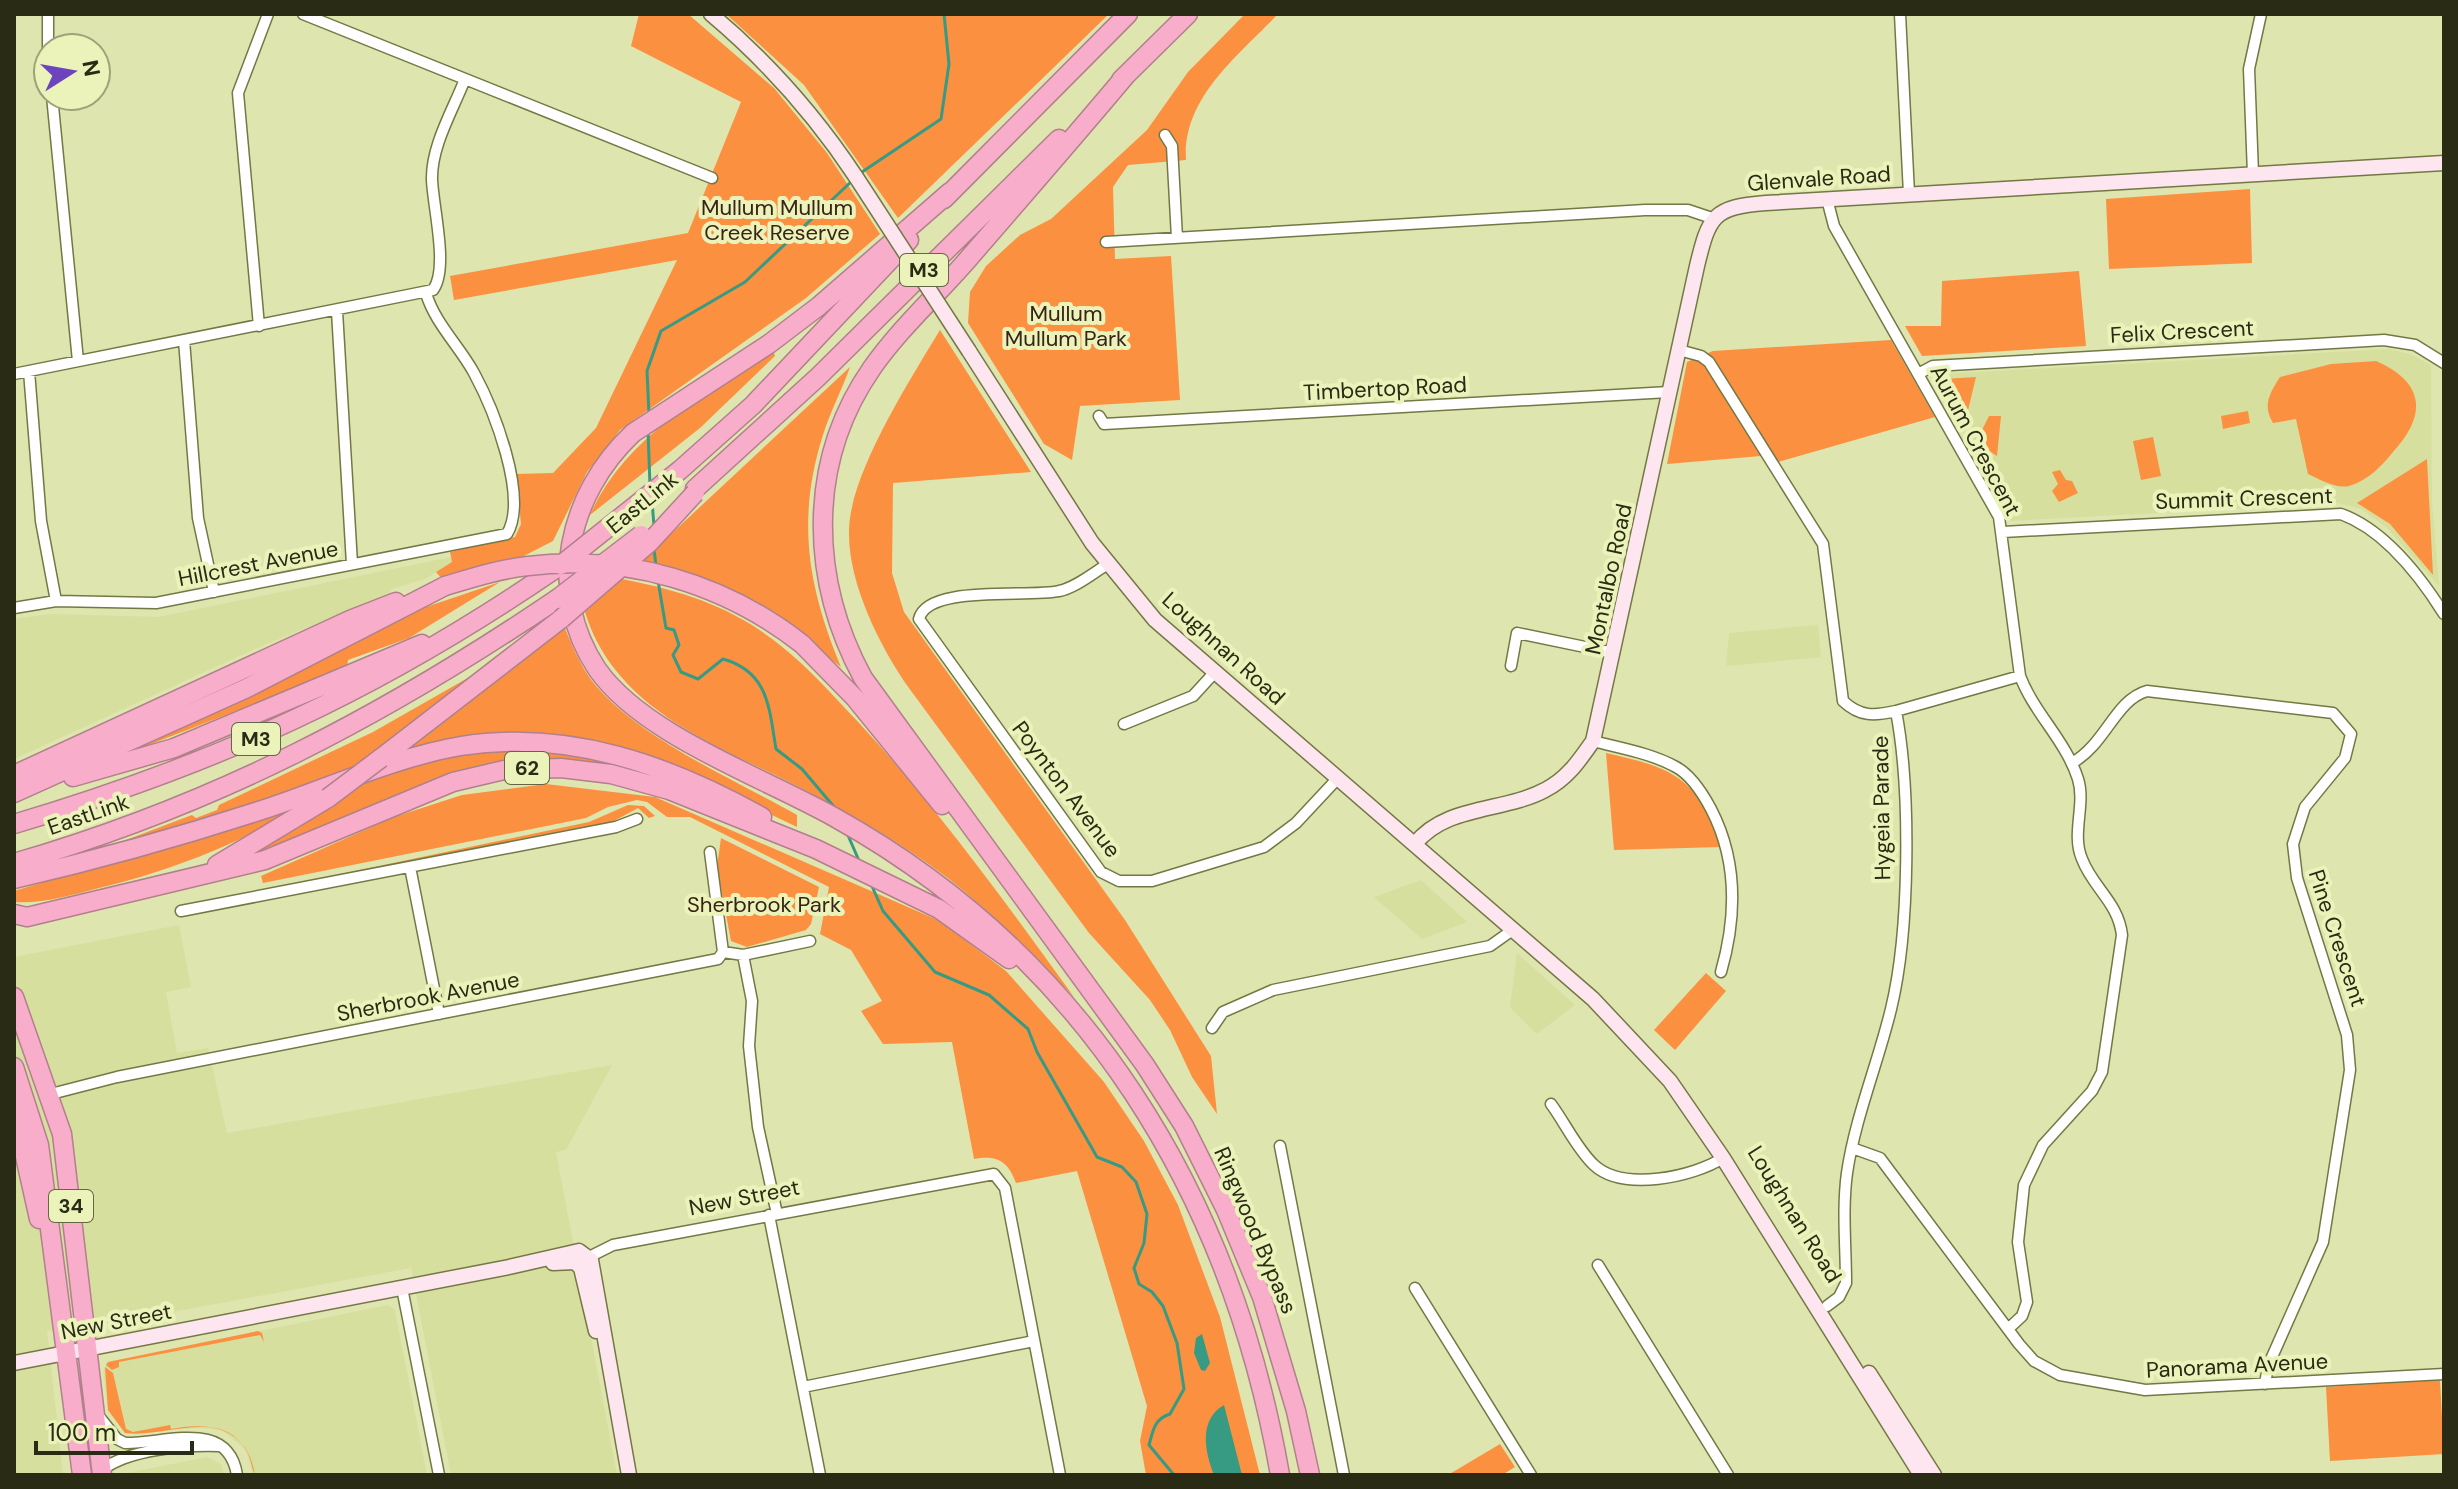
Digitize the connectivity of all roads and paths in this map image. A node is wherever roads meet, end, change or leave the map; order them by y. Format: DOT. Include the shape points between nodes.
graph roads {
  1 [pos="268,14"];
  2 [pos="303,14"];
  3 [pos="711,14"];
  4 [pos="1128,14"];
  5 [pos="1188,14"];
  6 [pos="1900,14"];
  7 [pos="2261,14"];
  8 [pos="1127,74"];
  9 [pos="465,79"];
  10 [pos="54,112"];
  11 [pos="1165,135"];
  12 [pos="2444,163"];
  13 [pos="2253,174"];
  14 [pos="712,178"];
  15 [pos="950,192"];
  16 [pos="1909,194"];
  17 [pos="1827,199"];
  18 [pos="1712,218"];
  19 [pos="1177,238"];
  20 [pos="1106,242"];
  21 [pos="426,293"];
  22 [pos="337,311"];
  23 [pos="259,326"];
  24 [pos="184,340"];
  25 [pos="1679,350"];
  26 [pos="78,361"];
  27 [pos="2444,363"];
  28 [pos="29,371"];
  29 [pos="14,374"];
  30 [pos="1918,374"];
  31 [pos="1669,392"];
  32 [pos="1101,424"];
  33 [pos="695,491"];
  34 [pos="2003,532"];
  35 [pos="352,564"];
  36 [pos="1108,564"];
  37 [pos="445,586"];
  38 [pos="214,592"];
  39 [pos="56,601"];
  40 [pos="14,608"];
  41 [pos="2444,614"];
  42 [pos="482,619"];
  43 [pos="1614,653"];
  44 [pos="1511,666"];
  45 [pos="1215,672"];
  46 [pos="2020,676"];
  47 [pos="1896,711"];
  48 [pos="1124,724"];
  49 [pos="1593,741"];
  50 [pos="2072,763"];
  51 [pos="14,775"];
  52 [pos="1338,778"];
  53 [pos="39,784"];
  54 [pos="14,793"];
  55 [pos="637,819"];
  56 [pos="14,824"];
  57 [pos="1415,844"];
  58 [pos="816,849"];
  59 [pos="710,852"];
  60 [pos="14,863"];
  61 [pos="410,867"];
  62 [pos="201,875"];
  63 [pos="14,879"];
  64 [pos="181,911"];
  65 [pos="18,920"];
  66 [pos="1514,929"];
  67 [pos="810,941"];
  68 [pos="723,952"];
  69 [pos="743,955"];
  70 [pos="1721,972"];
  71 [pos="14,997"];
  72 [pos="1593,999"];
  73 [pos="439,1014"];
  74 [pos="1115,1023"];
  75 [pos="1212,1028"];
  76 [pos="14,1067"];
  77 [pos="51,1094"];
  78 [pos="1551,1104"];
  79 [pos="14,1107"];
  80 [pos="1157,1130"];
  81 [pos="1280,1146"];
  82 [pos="1852,1148"];
  83 [pos="1723,1158"];
  84 [pos="773,1214"];
  85 [pos="55,1263"];
  86 [pos="582,1263"];
  87 [pos="1598,1265"];
  88 [pos="402,1288"];
  89 [pos="1415,1288"];
  90 [pos="1827,1306"];
  91 [pos="2008,1329"];
  92 [pos="1034,1341"];
  93 [pos="87,1350"];
  94 [pos="67,1353"];
  95 [pos="14,1363"];
  96 [pos="609,1373"];
  97 [pos="2444,1374"];
  98 [pos="2265,1384"];
  99 [pos="803,1387"];
  100 [pos="94,1410"];
  101 [pos="221,1446"];
  102 [pos="98,1473"];
  103 [pos="82,1475"];
  104 [pos="237,1475"];
  105 [pos="439,1475"];
  106 [pos="629,1475"];
  107 [pos="820,1475"];
  108 [pos="1060,1475"];
  109 [pos="1280,1475"];
  110 [pos="1310,1475"];
  111 [pos="1344,1475"];
  112 [pos="1531,1475"];
  113 [pos="1728,1475"];
  114 [pos="1921,1475"];
  115 [pos="1934,1475"];
  1 -- 23 [label="street" via="238,93"];
  2 -- 9 [label="street"];
  3 -- 36 [label="main road, Loughnan Road, bridge" via="775,72 817,120"];
  4 -- 15 [label="highway, EastLink / M3"];
  5 -- 8 [label="highway, EastLink / M3"];
  6 -- 16 [label="street"];
  7 -- 13 [label="street" via="2249,69"];
  8 -- 33 [label="highway, EastLink / M3"];
  8 -- 74 [label="highway" via="872,368 839,431 823,495 821,529 823,564 838,627 863,678"];
  9 -- 14 [label="street"];
  9 -- 21 [label="street" via="434,158 440,269 438,284"];
  10 -- 26 [label="street"];
  11 -- 19 [label="street" via="1172,146"];
  12 -- 13 [label="main road, Glenvale Road"];
  13 -- 16 [label="main road, Glenvale Road"];
  15 -- 42 [label="highway, EastLink / M3, bridge" via="865,290 753,405 640,505"];
  15 -- 80 [label="highway" via="819,306 615,450 579,509 568,557 575,626 614,690 637,710 902,857 979,915 1085,1024"];
  16 -- 17 [label="main road, Glenvale Road"];
  17 -- 18 [label="main road, Glenvale Road" via="1747,204"];
  17 -- 30 [label="street, Aurum Crescent" via="1834,226"];
  18 -- 19 [label="street" via="1688,210 1645,210"];
  18 -- 25 [label="main road, Montalbo Road"];
  19 -- 20 [label="street"];
  21 -- 22 [label="street"];
  21 -- 35 [label="street, Hillcrest Avenue" via="474,373 502,438 512,525 507,534"];
  22 -- 23 [label="street"];
  22 -- 35 [label="street"];
  23 -- 24 [label="street"];
  24 -- 26 [label="street"];
  24 -- 38 [label="street" via="198,518"];
  25 -- 31 [label="main road, Montalbo Road"];
  25 -- 47 [label="street, Hygeia Parade" via="1709,362 1823,544 1843,701 1860,713"];
  26 -- 28 [label="street"];
  27 -- 30 [label="street, Felix Crescent" via="2415,345 2384,340 1933,366"];
  28 -- 29 [label="street"];
  28 -- 39 [label="street" via="41,521"];
  30 -- 34 [label="street, Aurum Crescent"];
  31 -- 32 [label="street, Timbertop Road"];
  31 -- 43 [label="main road, Montalbo Road"];
  33 -- 60 [label="highway, EastLink / M3, bridge" via="557,599 453,669 280,762 161,813"];
  33 -- 62 [label="highway, bridge" via="650,542 561,619 328,798"];
  34 -- 41 [label="street, Summit Crescent" via="2341,514 2380,537"];
  34 -- 46 [label="street, Aurum Crescent"];
  35 -- 38 [label="street, Hillcrest Avenue"];
  36 -- 45 [label="main road, Loughnan Road" via="1155,620"];
  36 -- 52 [label="street, Poynton Avenue" via="1063,591 942,598 920,613 923,629 1101,872 1119,881 1152,881 1264,847 1296,823"];
  37 -- 51 [label="highway" via="350,620"];
  37 -- 53 [label="highway" via="306,659"];
  37 -- 74 [label="highway, bridge" via="554,563 638,569 676,577 749,608 802,644 890,740"];
  38 -- 39 [label="street, Hillcrest Avenue" via="156,603"];
  39 -- 40 [label="street, Hillcrest Avenue"];
  42 -- 53 [label="highway" via="174,748"];
  42 -- 56 [label="highway, EastLink / M3" via="349,696 264,735 144,783"];
  43 -- 44 [label="street" via="1517,633"];
  43 -- 49 [label="main road, Montalbo Road"];
  45 -- 48 [label="street" via="1193,696"];
  45 -- 52 [label="main road, Loughnan Road"];
  46 -- 47 [label="street"];
  46 -- 50 [label="street, Aurum Crescent"];
  47 -- 82 [label="street, Hygeia Parade" via="1902,742 1905,854 1899,952 1892,1005"];
  49 -- 57 [label="main road, Montalbo Road" via="1571,772 1544,791 1433,825"];
  49 -- 70 [label="street" via="1679,768 1704,797 1722,831 1732,867 1729,945"];
  50 -- 91 [label="street, Aurum Crescent" via="2080,785 2078,850 2112,901 2122,935 2099,1081 2043,1145 2024,1185 2018,1242 2026,1309"];
  50 -- 98 [label="street, Pine Crescent" via="2094,748 2123,705 2147,691 2333,713 2351,734 2345,758 2305,807 2293,844 2297,878 2347,1035 2350,1070 2323,1242 2268,1366"];
  52 -- 57 [label="main road, Loughnan Road"];
  53 -- 54 [label="highway"];
  55 -- 61 [label="street"];
  57 -- 66 [label="main road, Loughnan Road"];
  58 -- 62 [label="highway, 62" via="641,781 583,769 534,768 453,782 287,853"];
  58 -- 63 [label="highway" via="752,811 655,766 579,746 518,742 439,751 178,837"];
  58 -- 80 [label="highway, 62" via="920,899 982,939 1040,987"];
  59 -- 68 [label="street"];
  61 -- 64 [label="street"];
  61 -- 73 [label="street"];
  62 -- 65 [label="highway, 62"];
  66 -- 72 [label="main road, Loughnan Road"];
  66 -- 75 [label="street" via="1490,946 1273,990 1223,1012"];
  67 -- 69 [label="street, Sherbrook Avenue"];
  68 -- 69 [label="street, Sherbrook Avenue"];
  68 -- 73 [label="street, Sherbrook Avenue" via="718,959"];
  69 -- 84 [label="street" via="752,1001 749,1046 758,1127"];
  71 -- 77 [label="highway, 34"];
  72 -- 83 [label="main road, Loughnan Road" via="1670,1081"];
  72 -- 90 [label="main road, Loughnan Road" via="1644,1038 1683,1083"];
  73 -- 77 [label="street, Sherbrook Avenue"];
  74 -- 110 [label="highway, Ringwood Bypass" via="1184,1126 1246,1255 1283,1365"];
  76 -- 85 [label="highway, 34" via="39,1145"];
  77 -- 93 [label="highway, 34" via="65,1151"];
  78 -- 83 [label="street" via="1592,1163 1616,1175 1680,1176"];
  79 -- 85 [label="highway" via="35,1204"];
  80 -- 109 [label="highway, Ringwood Bypass" via="1198,1203 1235,1295"];
  81 -- 111 [label="street"];
  82 -- 90 [label="street, Hygeia Parade" via="1846,1191 1846,1283"];
  82 -- 91 [label="street, Panorama Avenue" via="1880,1158"];
  83 -- 114 [label="main road, Loughnan Road"];
  84 -- 86 [label="street, New Street" via="613,1245"];
  84 -- 92 [label="street, New Street" via="997,1175 1005,1188"];
  84 -- 99 [label="street"];
  85 -- 94 [label="highway, 34"];
  86 -- 88 [label="main road, New Street" via="579,1251"];
  86 -- 96 [label="main road"];
  86 -- 96 [label="main road" via="600,1301"];
  87 -- 113 [label="street"];
  88 -- 93 [label="main road, New Street"];
  88 -- 105 [label="street"];
  89 -- 112 [label="street"];
  90 -- 115 [label="main road, Loughnan Road"];
  91 -- 98 [label="street, Panorama Avenue" via="2034,1361 2060,1375 2145,1390"];
  92 -- 99 [label="street"];
  92 -- 108 [label="street"];
  93 -- 94 [label="main road, New Street"];
  93 -- 100 [label="highway, 34"];
  93 -- 102 [label="highway" via="78,1358 77,1370"];
  94 -- 95 [label="main road, New Street"];
  94 -- 103 [label="highway, 34"];
  96 -- 106 [label="main road"];
  97 -- 98 [label="street, Panorama Avenue"];
  99 -- 107 [label="street"];
  100 -- 101 [label="street" via="125,1443 200,1437"];
  100 -- 102 [label="highway, 34"];
  101 -- 102 [label="street" via="135,1457"];
  101 -- 104 [label="street" via="233,1459"];
}
